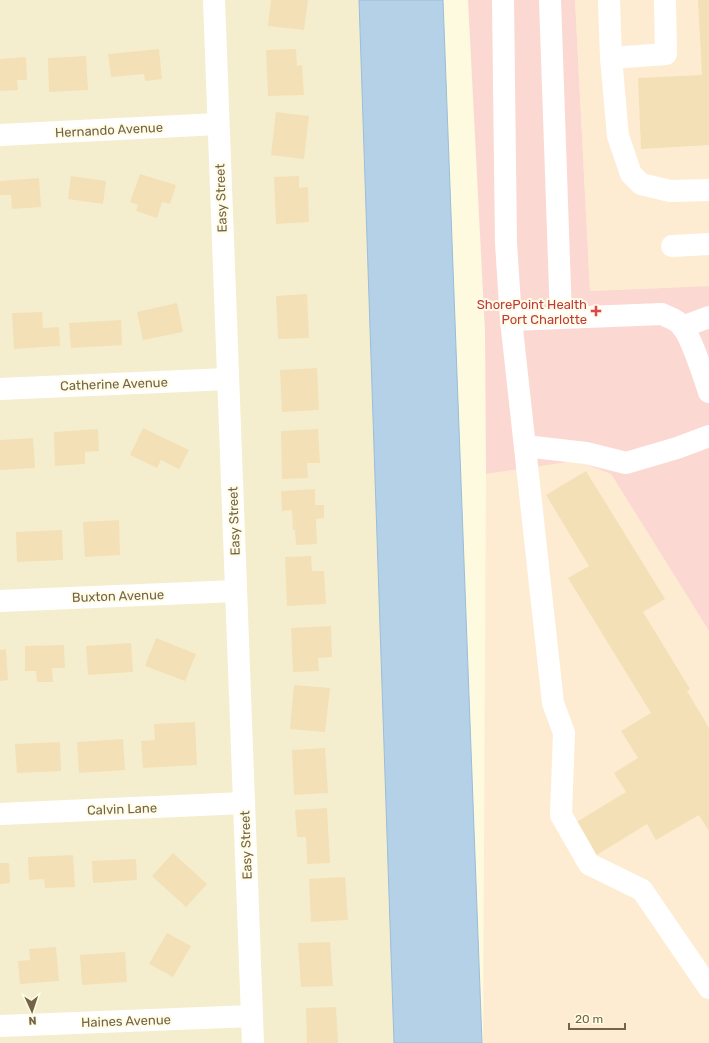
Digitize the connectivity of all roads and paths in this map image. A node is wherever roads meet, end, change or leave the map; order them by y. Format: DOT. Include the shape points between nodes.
graph roads {
  1 [pos="214,0"];
  2 [pos="503,0"];
  3 [pos="550,0"];
  4 [pos="609,0"];
  5 [pos="665,0"];
  6 [pos="611,58"];
  7 [pos="218,124"];
  8 [pos="0,135"];
  9 [pos="709,190"];
  10 [pos="709,244"];
  11 [pos="672,246"];
  12 [pos="709,316"];
  13 [pos="561,318"];
  14 [pos="511,320"];
  15 [pos="682,327"];
  16 [pos="228,379"];
  17 [pos="0,389"];
  18 [pos="709,392"];
  19 [pos="709,436"];
  20 [pos="525,446"];
  21 [pos="236,591"];
  22 [pos="0,601"];
  23 [pos="244,803"];
  24 [pos="0,814"];
  25 [pos="709,988"];
  26 [pos="252,1016"];
  27 [pos="0,1026"];
  28 [pos="253,1043"];
  1 -- 7 [label="street, Easy Street"];
  2 -- 14 [label="street" via="506,243"];
  3 -- 13 [label="street"];
  4 -- 6 [label="street"];
  5 -- 6 [label="street" via="666,54"];
  6 -- 9 [label="street" via="618,136 631,174 641,184 670,191"];
  7 -- 8 [label="street, Hernando Avenue"];
  7 -- 16 [label="street, Easy Street"];
  10 -- 11 [label="street"];
  12 -- 15 [label="street"];
  13 -- 14 [label="street"];
  13 -- 15 [label="street" via="662,314 680,323"];
  14 -- 20 [label="street"];
  15 -- 18 [label="street" via="691,343"];
  16 -- 17 [label="street, Catherine Avenue"];
  16 -- 21 [label="street, Easy Street"];
  19 -- 20 [label="street" via="626,462 586,453"];
  20 -- 25 [label="street" via="553,703 564,733 561,815 589,864 642,890"];
  21 -- 22 [label="street, Buxton Avenue"];
  21 -- 23 [label="street, Easy Street"];
  23 -- 24 [label="street, Calvin Lane"];
  23 -- 26 [label="street, Easy Street"];
  26 -- 27 [label="street, Haines Avenue"];
  26 -- 28 [label="street, Easy Street"];
}
